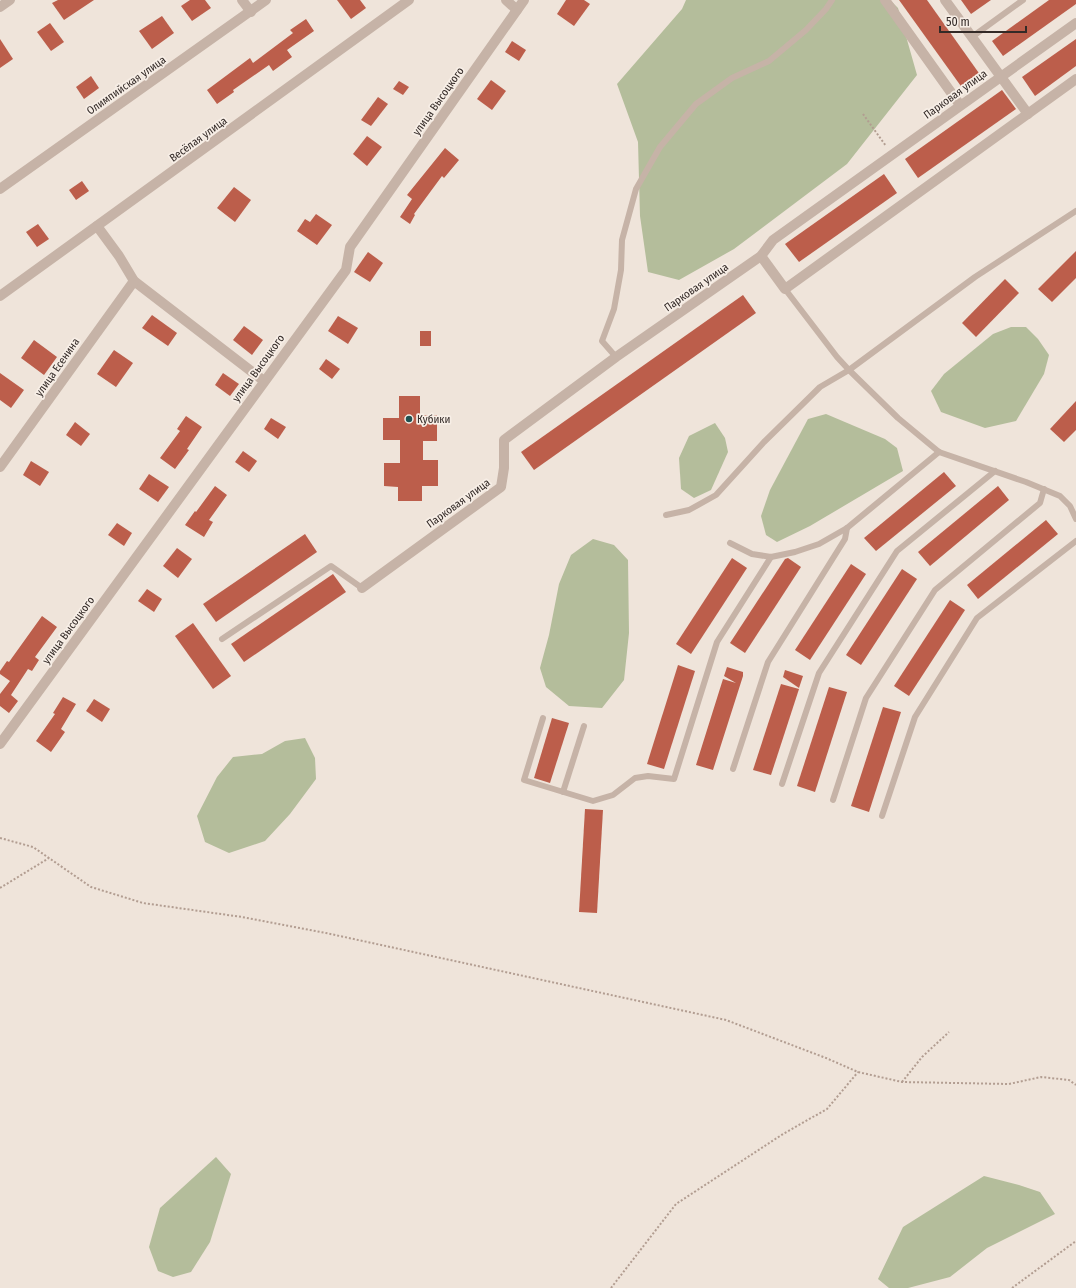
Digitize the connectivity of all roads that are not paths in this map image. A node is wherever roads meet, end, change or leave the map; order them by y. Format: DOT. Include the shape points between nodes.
graph roads {
  1 [pos="10,0"];
  2 [pos="242,0"];
  3 [pos="266,0"];
  4 [pos="409,0"];
  5 [pos="506,0"];
  6 [pos="524,0"];
  7 [pos="832,0"];
  8 [pos="885,0"];
  9 [pos="946,0"];
  10 [pos="1023,0"];
  11 [pos="0,7"];
  12 [pos="517,10"];
  13 [pos="251,12"];
  14 [pos="1076,23"];
  15 [pos="972,37"];
  16 [pos="1001,76"];
  17 [pos="1076,79"];
  18 [pos="960,105"];
  19 [pos="1028,114"];
  20 [pos="0,189"];
  21 [pos="1076,211"];
  22 [pos="97,226"];
  23 [pos="761,256"];
  24 [pos="134,281"];
  25 [pos="785,289"];
  26 [pos="0,296"];
  27 [pos="616,357"];
  28 [pos="849,370"];
  29 [pos="264,381"];
  30 [pos="939,452"];
  31 [pos="0,467"];
  32 [pos="995,471"];
  33 [pos="1044,489"];
  34 [pos="666,515"];
  35 [pos="1076,519"];
  36 [pos="847,528"];
  37 [pos="1076,541"];
  38 [pos="730,543"];
  39 [pos="772,557"];
  40 [pos="362,588"];
  41 [pos="222,639"];
  42 [pos="543,718"];
  43 [pos="584,726"];
  44 [pos="0,744"];
  45 [pos="733,769"];
  46 [pos="782,784"];
  47 [pos="563,792"];
  48 [pos="833,800"];
  49 [pos="882,816"];
  1 -- 11 [label="street"];
  2 -- 13 [label="street"];
  3 -- 13 [label="street, Олимпийская улица"];
  4 -- 22 [label="street, Весёлая улица"];
  5 -- 12 [label="street"];
  6 -- 12 [label="street, улица Высоцкого"];
  7 -- 27 [label="lane" via="806,30 769,61 732,78 696,104 660,147 636,189 622,240 621,270 614,309 602,341"];
  8 -- 18 [label="street"];
  9 -- 15 [label="street"];
  10 -- 15 [label="lane"];
  12 -- 29 [label="street, улица Высоцкого" via="350,247 346,270"];
  13 -- 20 [label="street, Олимпийская улица"];
  14 -- 16 [label="street, Парковая улица"];
  15 -- 16 [label="street"];
  16 -- 18 [label="street, Парковая улица"];
  16 -- 19 [label="street"];
  17 -- 19 [label="street"];
  18 -- 23 [label="street, Парковая улица" via="773,240"];
  19 -- 25 [label="street"];
  21 -- 28 [label="lane" via="975,278"];
  22 -- 24 [label="street"];
  22 -- 26 [label="street, Весёлая улица"];
  23 -- 25 [label="street"];
  23 -- 27 [label="street, Парковая улица"];
  24 -- 29 [label="street"];
  24 -- 31 [label="street, улица Есенина"];
  25 -- 28 [label="lane" via="836,357"];
  27 -- 40 [label="street, Парковая улица" via="504,440 501,487"];
  28 -- 30 [label="lane" via="898,418"];
  28 -- 34 [label="lane" via="820,388 716,495 689,510"];
  29 -- 44 [label="street, улица Высоцкого"];
  30 -- 32 [label="lane"];
  30 -- 36 [label="lane"];
  32 -- 33 [label="lane"];
  32 -- 46 [label="lane" via="897,551 819,673"];
  33 -- 35 [label="lane" via="1060,496 1070,506"];
  33 -- 48 [label="lane" via="1040,503 935,590 866,698"];
  36 -- 39 [label="lane" via="819,544"];
  36 -- 45 [label="lane" via="845,539 768,662"];
  37 -- 49 [label="lane" via="977,618 915,717"];
  38 -- 39 [label="lane" via="752,554"];
  39 -- 47 [label="lane" via="717,642 674,779 648,776 635,778 613,795 594,801"];
  40 -- 41 [label="lane" via="332,566"];
  42 -- 47 [label="lane" via="524,780"];
  43 -- 47 [label="lane"];
}
